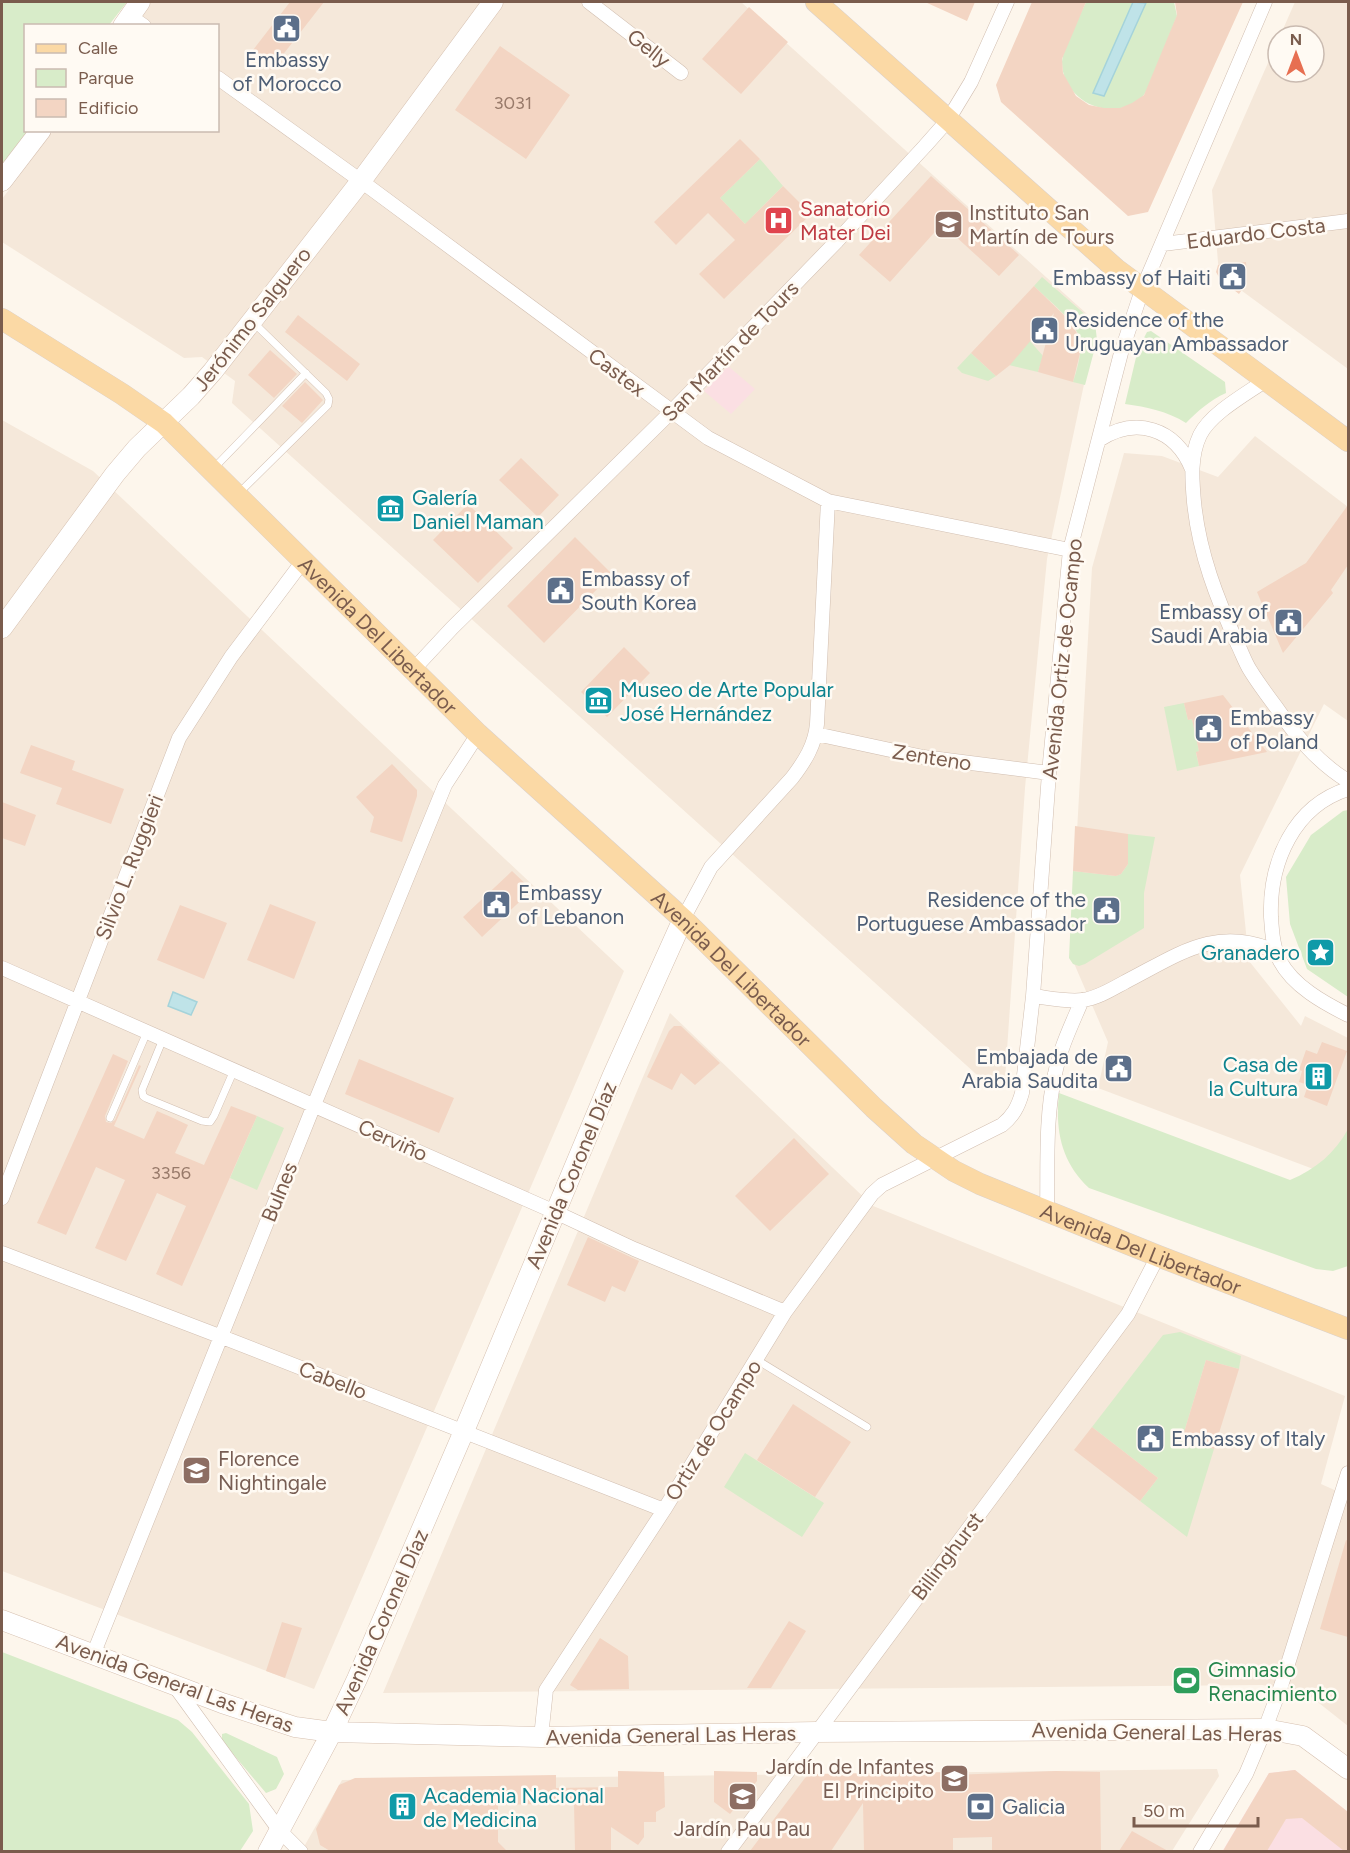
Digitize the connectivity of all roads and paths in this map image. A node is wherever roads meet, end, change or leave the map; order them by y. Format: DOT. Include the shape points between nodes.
graph roads {
  1 [pos="493,2"];
  2 [pos="589,2"];
  3 [pos="816,2"];
  4 [pos="1007,2"];
  5 [pos="1265,2"];
  6 [pos="681,73"];
  7 [pos="219,79"];
  8 [pos="948,120"];
  9 [pos="39,132"];
  10 [pos="2,181"];
  11 [pos="361,181"];
  12 [pos="1348,221"];
  13 [pos="1163,244"];
  14 [pos="1142,290"];
  15 [pos="2,319"];
  16 [pos="252,321"];
  17 [pos="306,373"];
  18 [pos="1266,380"];
  19 [pos="671,412"];
  20 [pos="164,423"];
  21 [pos="1099,440"];
  22 [pos="1348,441"];
  23 [pos="1192,469"];
  24 [pos="212,471"];
  25 [pos="237,495"];
  26 [pos="828,501"];
  27 [pos="1070,550"];
  28 [pos="303,561"];
  29 [pos="2,628"];
  30 [pos="413,670"];
  31 [pos="478,734"];
  32 [pos="816,734"];
  33 [pos="1050,773"];
  34 [pos="1348,781"];
  35 [pos="1348,789"];
  36 [pos="683,919"];
  37 [pos="1275,951"];
  38 [pos="2,968"];
  39 [pos="1033,996"];
  40 [pos="1082,1000"];
  41 [pos="77,1001"];
  42 [pos="1348,1015"];
  43 [pos="147,1032"];
  44 [pos="163,1039"];
  45 [pos="234,1070"];
  46 [pos="314,1105"];
  47 [pos="110,1118"];
  48 [pos="935,1158"];
  49 [pos="2,1198"];
  50 [pos="555,1212"];
  51 [pos="1047,1212"];
  52 [pos="2,1253"];
  53 [pos="1158,1256"];
  54 [pos="785,1312"];
  55 [pos="1348,1329"];
  56 [pos="222,1337"];
  57 [pos="757,1360"];
  58 [pos="867,1427"];
  59 [pos="464,1431"];
  60 [pos="1348,1473"];
  61 [pos="664,1510"];
  62 [pos="2,1620"];
  63 [pos="93,1655"];
  64 [pos="174,1685"];
  65 [pos="1265,1730"];
  66 [pos="332,1732"];
  67 [pos="816,1732"];
  68 [pos="541,1737"];
  69 [pos="1348,1769"];
  70 [pos="280,1831"];
  71 [pos="268,1851"];
  72 [pos="301,1851"];
  73 [pos="728,1851"];
  74 [pos="1200,1851"];
  1 -- 11 [label="main road, Jerónimo Salguero"];
  2 -- 6 [label="street, Gelly"];
  3 -- 8 [label="main road"];
  4 -- 8 [label="street, San Martín de Tours" via="971,81"];
  5 -- 13 [label="street, Avenida Ortiz de Ocampo"];
  7 -- 11 [label="street, Castex"];
  8 -- 14 [label="main road"];
  8 -- 19 [label="street, San Martín de Tours" via="837,242"];
  9 -- 10 [label="main road"];
  11 -- 16 [label="main road, Jerónimo Salguero"];
  11 -- 19 [label="street, Castex"];
  12 -- 13 [label="street, Eduardo Costa"];
  13 -- 14 [label="street, Avenida Ortiz de Ocampo"];
  14 -- 18 [label="main road"];
  14 -- 21 [label="street, Avenida Ortiz de Ocampo" via="1121,352"];
  15 -- 20 [label="main road, Avenida Del Libertador"];
  16 -- 17 [label="lane"];
  16 -- 20 [label="main road, Jerónimo Salguero" via="192,396"];
  17 -- 24 [label="lane"];
  17 -- 25 [label="lane" via="326,393 328,405"];
  18 -- 22 [label="main road"];
  18 -- 23 [label="street" via="1210,422 1196,446"];
  19 -- 26 [label="street, Castex" via="708,438"];
  19 -- 30 [label="street, San Martín de Tours"];
  20 -- 24 [label="main road, Avenida Del Libertador"];
  20 -- 29 [label="main road, Jerónimo Salguero" via="115,474"];
  21 -- 23 [label="street" via="1130,427 1153,430 1181,449"];
  21 -- 27 [label="street, Avenida Ortiz de Ocampo"];
  23 -- 34 [label="street" via="1195,516 1211,584 1248,668 1317,758"];
  24 -- 25 [label="main road, Avenida Del Libertador"];
  25 -- 28 [label="main road, Avenida Del Libertador"];
  26 -- 27 [label="street, Castex"];
  26 -- 32 [label="street, Avenida Coronel Díaz"];
  27 -- 33 [label="street, Avenida Ortiz de Ocampo"];
  28 -- 30 [label="main road, Avenida Del Libertador"];
  28 -- 41 [label="street, Silvio L. Ruggieri" via="231,657 179,738"];
  30 -- 31 [label="main road, Avenida Del Libertador"];
  31 -- 36 [label="main road, Avenida Del Libertador"];
  31 -- 46 [label="street, Bulnes" via="445,785"];
  32 -- 33 [label="street, Zenteno" via="923,757"];
  32 -- 36 [label="street, Avenida Coronel Díaz" via="807,757 792,778 711,867"];
  33 -- 39 [label="street, Avenida Ortiz de Ocampo"];
  35 -- 37 [label="street" via="1305,814 1286,843 1277,863 1271,895"];
  36 -- 48 [label="main road, Avenida Del Libertador" via="874,1108"];
  36 -- 50 [label="main road, Avenida Coronel Díaz"];
  37 -- 40 [label="street" via="1243,941 1203,944 1102,995"];
  37 -- 42 [label="street" via="1300,985"];
  38 -- 41 [label="street, Cerviño"];
  39 -- 40 [label="street"];
  39 -- 48 [label="street, Avenida Ortiz de Ocampo" via="1022,1093 1012,1116 1002,1125"];
  40 -- 51 [label="street" via="1053,1082 1048,1121"];
  41 -- 43 [label="street, Cerviño"];
  41 -- 49 [label="street, Silvio L. Ruggieri"];
  43 -- 44 [label="street, Cerviño"];
  43 -- 47 [label="lane"];
  44 -- 45 [label="street, Cerviño"];
  44 -- 45 [label="lane" via="142,1090 146,1098 210,1122"];
  45 -- 46 [label="street, Cerviño"];
  46 -- 50 [label="street, Cerviño"];
  46 -- 56 [label="street, Bulnes"];
  48 -- 51 [label="main road, Avenida Del Libertador" via="981,1184"];
  48 -- 54 [label="street, Ortiz de Ocampo" via="872,1194"];
  50 -- 54 [label="street, Cerviño"];
  50 -- 59 [label="main road, Avenida Coronel Díaz"];
  51 -- 53 [label="main road, Avenida Del Libertador"];
  52 -- 56 [label="street, Cabello"];
  53 -- 55 [label="main road, Avenida Del Libertador"];
  53 -- 67 [label="street, Billinghurst" via="1128,1314"];
  54 -- 57 [label="street, Ortiz de Ocampo"];
  56 -- 59 [label="street, Cabello"];
  56 -- 63 [label="street, Bulnes"];
  57 -- 58 [label="lane"];
  57 -- 61 [label="street, Ortiz de Ocampo"];
  59 -- 61 [label="street, Cabello"];
  59 -- 66 [label="main road, Avenida Coronel Díaz"];
  60 -- 65 [label="street"];
  61 -- 68 [label="street, Ortiz de Ocampo" via="546,1690"];
  62 -- 63 [label="main road, Avenida General Las Heras"];
  63 -- 64 [label="main road, Avenida General Las Heras"];
  64 -- 66 [label="main road, Avenida General Las Heras" via="295,1727"];
  64 -- 70 [label="street"];
  65 -- 67 [label="main road, Avenida General Las Heras"];
  65 -- 69 [label="main road, Avenida General Las Heras" via="1303,1736"];
  65 -- 74 [label="street" via="1246,1774"];
  66 -- 68 [label="main road, Avenida General Las Heras"];
  66 -- 70 [label="main road, Avenida Coronel Díaz"];
  67 -- 68 [label="main road, Avenida General Las Heras"];
  67 -- 73 [label="street, Billinghurst"];
  70 -- 71 [label="main road, Avenida Coronel Díaz"];
  70 -- 72 [label="street"];
}
